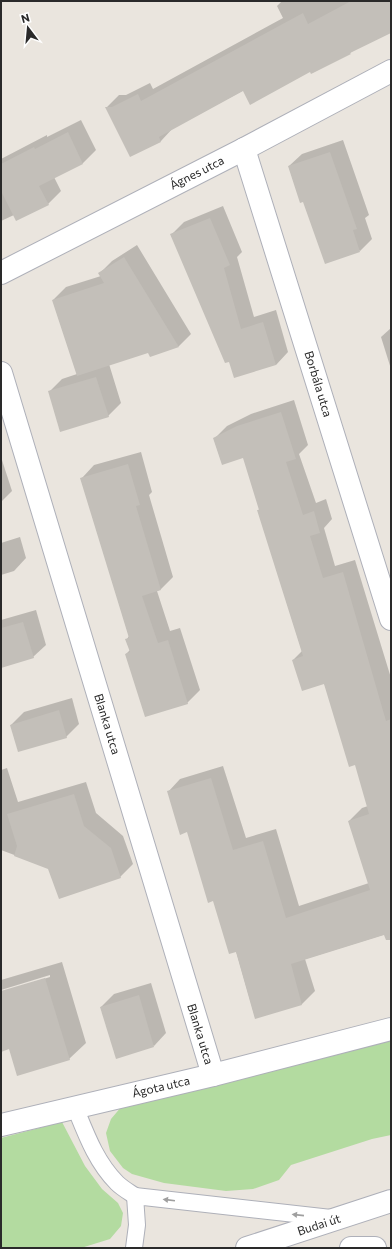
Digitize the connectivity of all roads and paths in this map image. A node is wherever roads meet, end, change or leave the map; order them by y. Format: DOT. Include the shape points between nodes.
graph roads {
  1 [pos="391,71"];
  2 [pos="244,149"];
  3 [pos="1,273"];
  4 [pos="1,373"];
  5 [pos="391,619"];
  6 [pos="391,1029"];
  7 [pos="213,1075"];
  8 [pos="76,1107"];
  9 [pos="1,1125"];
  10 [pos="135,1196"];
  11 [pos="391,1201"];
  12 [pos="337,1219"];
  13 [pos="134,1248"];
  14 [pos="247,1248"];
  15 [pos="350,1248"];
  16 [pos="375,1248"];
  1 -- 2 [label="street, Ágnes utca"];
  2 -- 3 [label="street, Ágnes utca"];
  2 -- 5 [label="street, Borbála utca"];
  4 -- 7 [label="street, Blanka utca"];
  6 -- 7 [label="street, Ágota utca"];
  7 -- 8 [label="street, Ágota utca"];
  8 -- 9 [label="street, Ágota utca"];
  8 -- 10 [label="lane" via="88,1140 103,1166 118,1184"];
  12 -- 10 [label="lane, one-way"];
  10 -- 13 [label="lane" via="137,1225"];
  11 -- 12 [label="street, Budai út"];
  12 -- 14 [label="street, Budai út"];
  15 -- 16 [label="street"];
}
